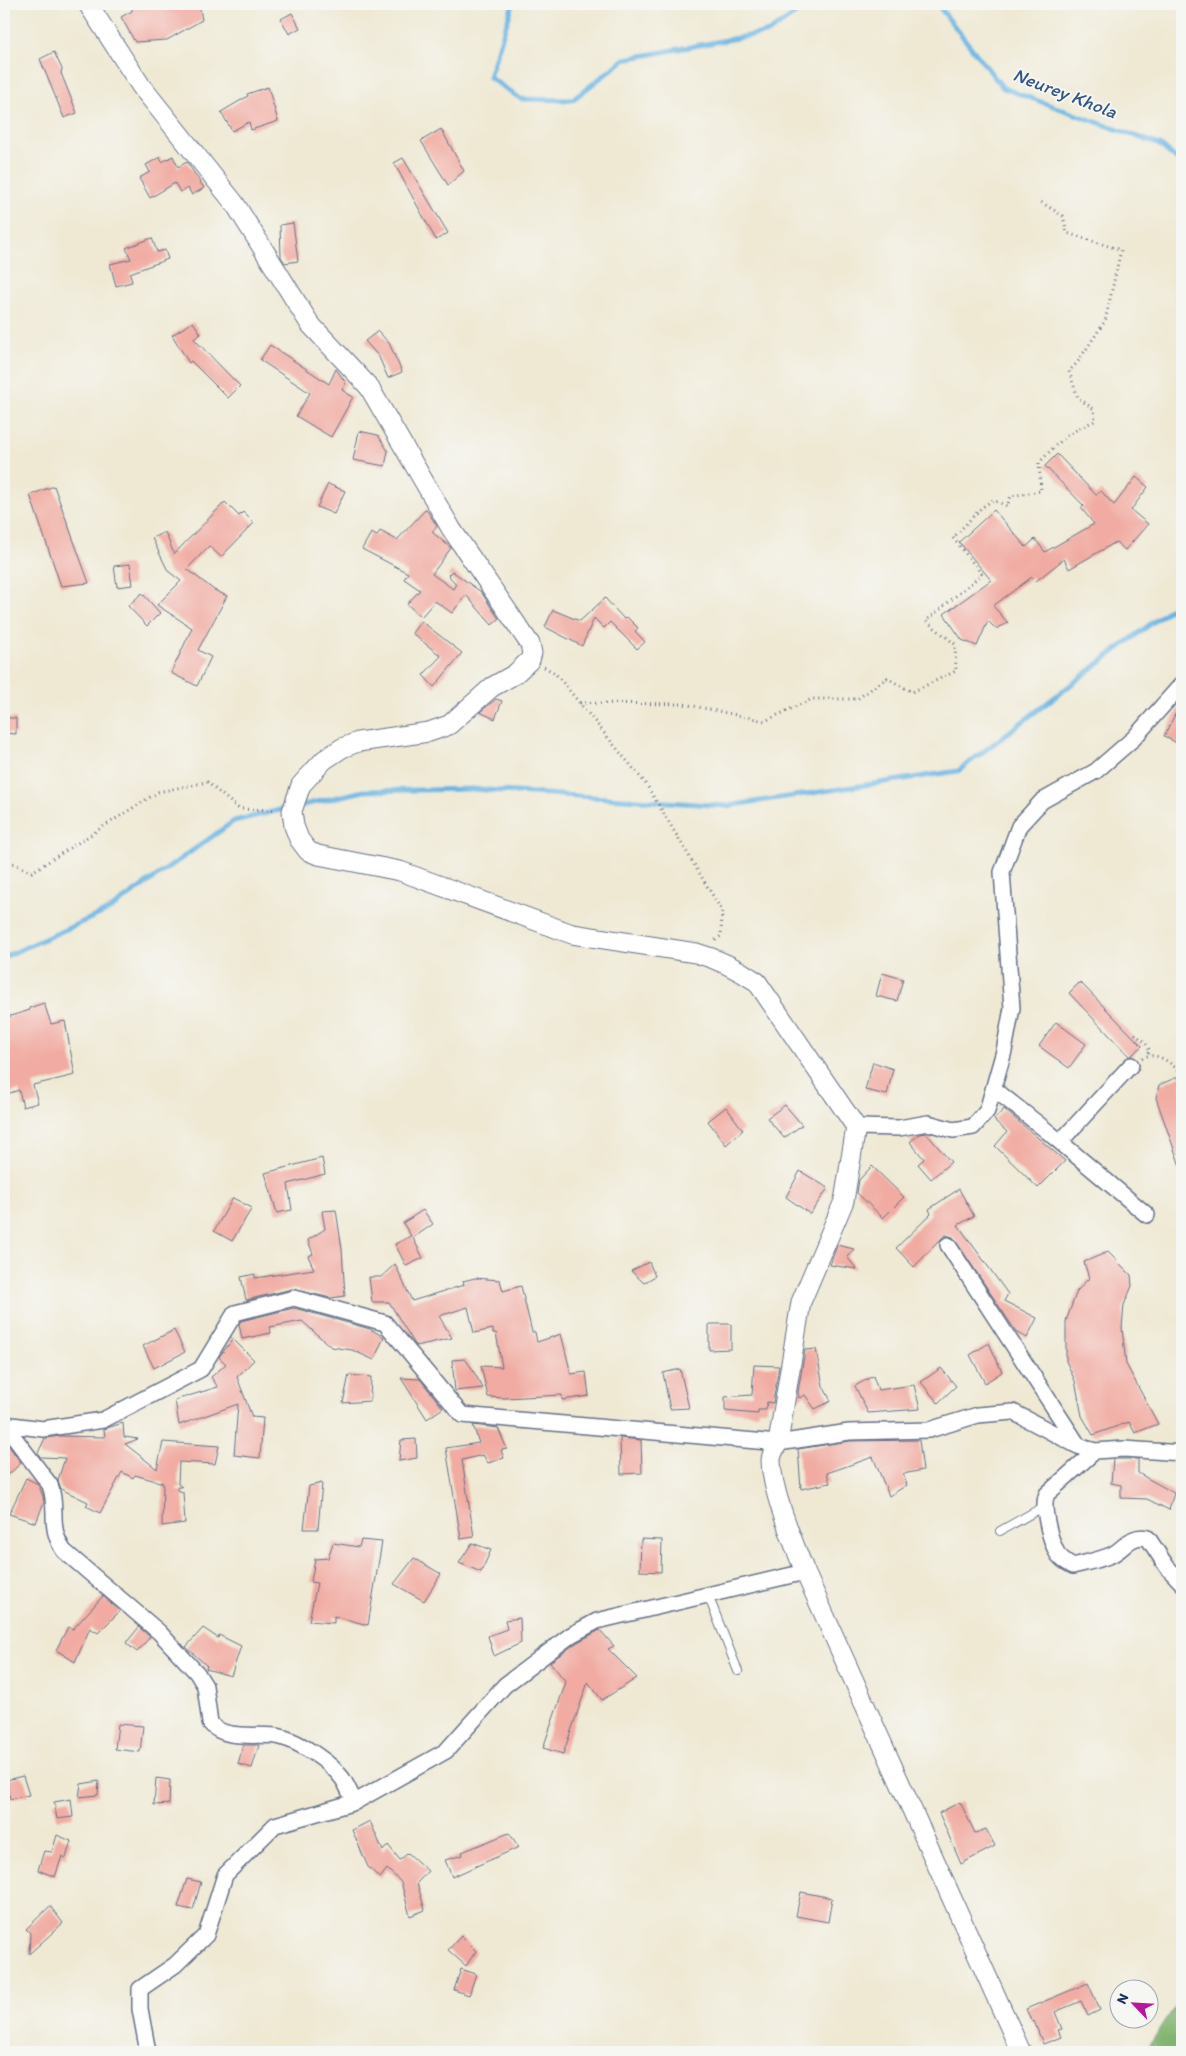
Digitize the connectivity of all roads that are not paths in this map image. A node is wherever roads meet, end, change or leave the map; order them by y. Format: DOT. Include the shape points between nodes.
graph roads {
  1 [pos="88,4"];
  2 [pos="1182,684"];
  3 [pos="1131,1065"];
  4 [pos="994,1089"];
  5 [pos="856,1127"];
  6 [pos="1060,1142"];
  7 [pos="1147,1215"];
  8 [pos="948,1245"];
  9 [pos="4,1424"];
  10 [pos="778,1443"];
  11 [pos="1078,1446"];
  12 [pos="1095,1451"];
  13 [pos="1182,1453"];
  14 [pos="1043,1507"];
  15 [pos="1000,1532"];
  16 [pos="805,1572"];
  17 [pos="1182,1583"];
  18 [pos="708,1595"];
  19 [pos="738,1671"];
  20 [pos="355,1802"];
  21 [pos="148,2052"];
  22 [pos="1021,2052"];
  1 -- 5 [label="street" via="140,86 235,204 310,324 368,387 452,530 530,644 530,660 515,674 492,687 449,725 430,732 384,737 342,748 324,760 301,785 292,811 299,839 308,851 318,855 400,871 572,934 712,958 757,982"];
  2 -- 4 [label="street" via="1134,738 1096,770 1042,801 1019,826 1002,872 1012,1008"];
  3 -- 6 [label="street"];
  4 -- 5 [label="street" via="987,1112 973,1127 953,1130 928,1124 899,1128"];
  4 -- 6 [label="street"];
  5 -- 10 [label="street" via="844,1201 802,1302"];
  6 -- 7 [label="street"];
  8 -- 11 [label="street"];
  9 -- 10 [label="street" via="43,1429 103,1420 202,1369 235,1313 294,1298 385,1323 462,1415"];
  9 -- 20 [label="street" via="50,1485 53,1525 64,1551 159,1632 197,1673 205,1686 210,1723 214,1728 233,1734 282,1738 318,1756 341,1777"];
  10 -- 11 [label="street" via="849,1432 929,1430 978,1415 1014,1412"];
  10 -- 16 [label="street" via="771,1460 772,1469 783,1512"];
  11 -- 12 [label="street"];
  12 -- 13 [label="street" via="1124,1449"];
  12 -- 14 [label="street" via="1047,1494"];
  14 -- 15 [label="lane"];
  14 -- 17 [label="street" via="1056,1551 1064,1562 1073,1566 1112,1554 1130,1539 1142,1536 1148,1538"];
  16 -- 18 [label="street"];
  16 -- 22 [label="street"];
  18 -- 19 [label="lane"];
  18 -- 20 [label="street" via="597,1621 572,1635 505,1685 446,1751"];
  20 -- 21 [label="street" via="275,1825 225,1875 206,1935 175,1965 140,1989 140,2009"];
}
